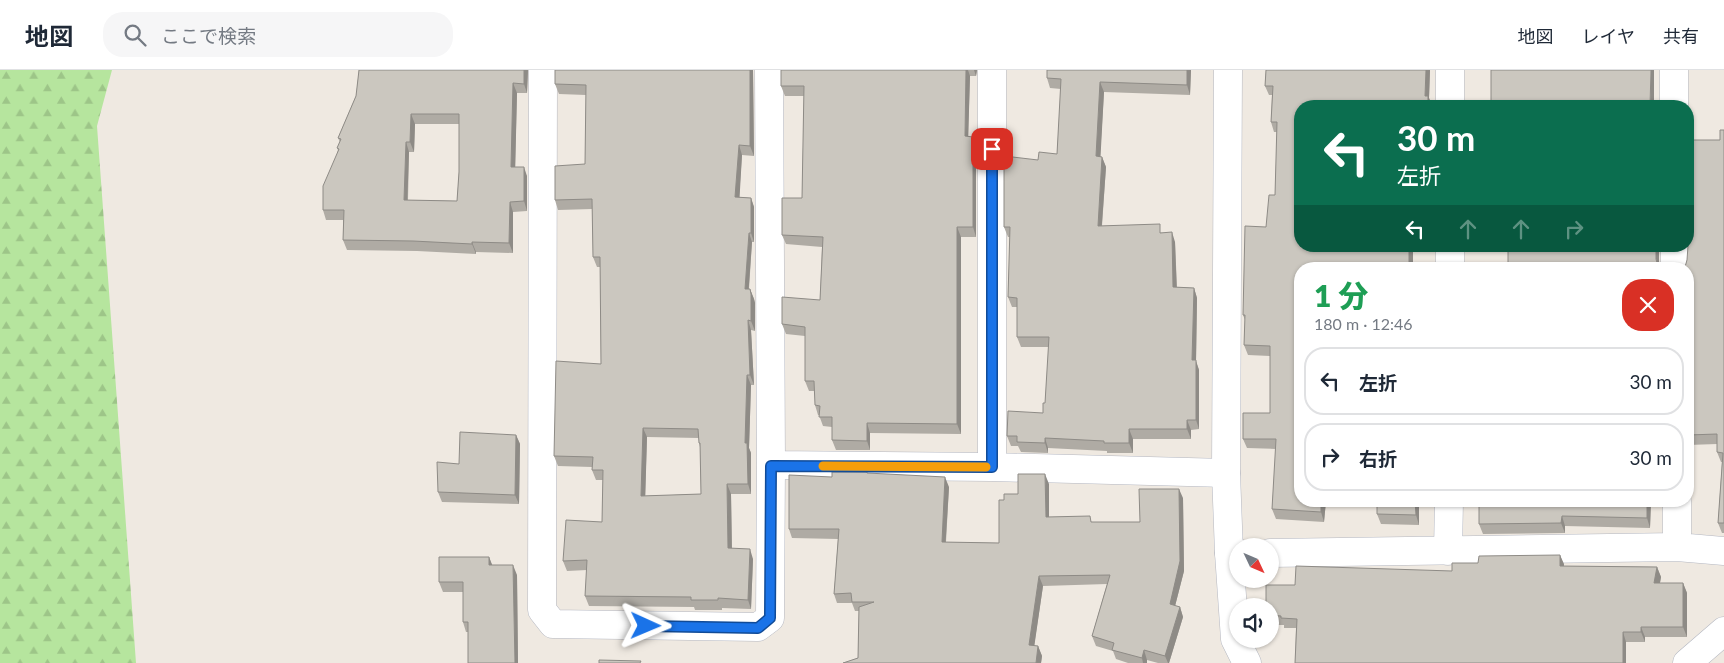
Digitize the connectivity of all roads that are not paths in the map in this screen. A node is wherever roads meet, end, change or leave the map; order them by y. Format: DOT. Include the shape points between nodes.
graph roads {
  1 [pos="543,70"];
  2 [pos="769,70"];
  3 [pos="992,70"];
  4 [pos="1228,70"];
  5 [pos="1450,70"];
  6 [pos="1674,70"];
  7 [pos="1450,100"];
  8 [pos="1674,100"];
  9 [pos="771,466"];
  10 [pos="992,467"];
  11 [pos="1226,473"];
  12 [pos="1448,507"];
  13 [pos="1677,507"];
  14 [pos="1232,538"];
  15 [pos="1677,547"];
  16 [pos="1448,551"];
  17 [pos="1724,551"];
  18 [pos="1279,553"];
  19 [pos="1234,588"];
  20 [pos="1724,631"];
  21 [pos="1247,663"];
  22 [pos="1688,663"];
  1 -- 9 [label="street" via="542,610 553,624 758,628 770,618"];
  2 -- 9 [label="street"];
  3 -- 10 [label="street"];
  4 -- 11 [label="street"];
  5 -- 7 [label="street"];
  6 -- 8 [label="street"];
  9 -- 10 [label="street"];
  10 -- 11 [label="street"];
  11 -- 14 [label="street"];
  12 -- 16 [label="street"];
  13 -- 15 [label="street"];
  15 -- 16 [label="street"];
  15 -- 17 [label="street"];
  16 -- 18 [label="street"];
  19 -- 21 [label="street" via="1235,639"];
  20 -- 22 [label="street"];
}
